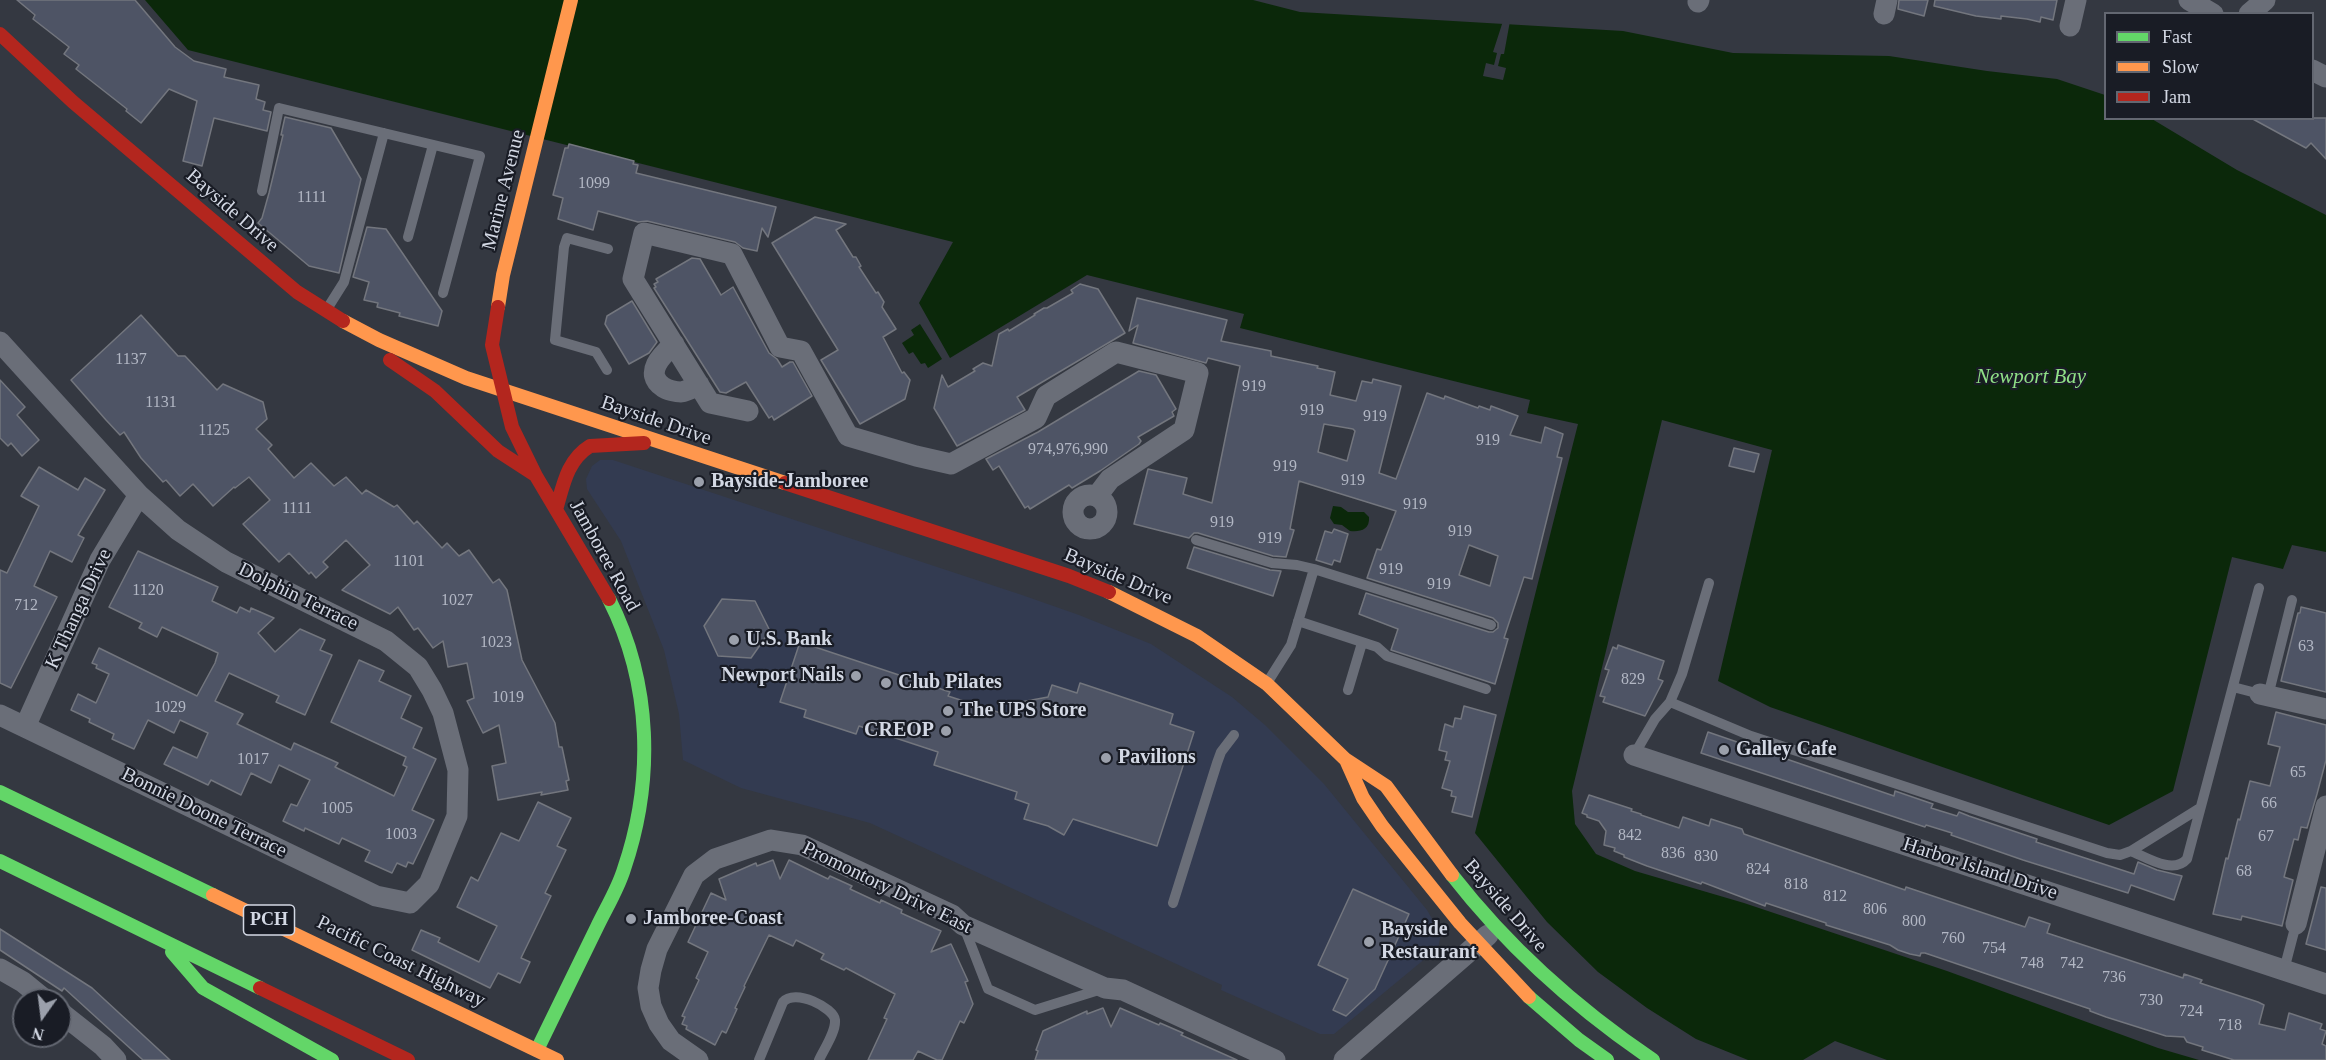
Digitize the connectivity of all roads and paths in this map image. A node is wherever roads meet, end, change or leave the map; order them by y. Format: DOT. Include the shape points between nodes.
graph roads {
  1 [pos="571,0"];
  2 [pos="2076,0"];
  3 [pos="2188,0"];
  4 [pos="2265,0"];
  5 [pos="2209,12"];
  6 [pos="2251,12"];
  7 [pos="2070,26"];
  8 [pos="0,34"];
  9 [pos="384,133"];
  10 [pos="433,145"];
  11 [pos="262,191"];
  12 [pos="408,237"];
  13 [pos="608,249"];
  14 [pos="443,293"];
  15 [pos="325,312"];
  16 [pos="364,334"];
  17 [pos="0,342"];
  18 [pos="674,344"];
  19 [pos="607,370"];
  20 [pos="699,385"];
  21 [pos="503,391"];
  22 [pos="748,411"];
  23 [pos="659,442"];
  24 [pos="536,476"];
  25 [pos="139,495"];
  26 [pos="1097,496"];
  27 [pos="556,510"];
  28 [pos="1196,540"];
  29 [pos="1314,569"];
  30 [pos="1709,583"];
  31 [pos="2259,588"];
  32 [pos="2292,600"];
  33 [pos="1298,621"];
  34 [pos="1491,625"];
  35 [pos="1362,642"];
  36 [pos="1267,684"];
  37 [pos="2233,687"];
  38 [pos="1486,689"];
  39 [pos="1348,690"];
  40 [pos="2264,695"];
  41 [pos="1670,702"];
  42 [pos="2326,709"];
  43 [pos="0,715"];
  44 [pos="25,727"];
  45 [pos="1234,735"];
  46 [pos="1634,755"];
  47 [pos="1346,760"];
  48 [pos="0,792"];
  49 [pos="2326,806"];
  50 [pos="2200,808"];
  51 [pos="2130,851"];
  52 [pos="0,861"];
  53 [pos="410,903"];
  54 [pos="1173,903"];
  55 [pos="2296,924"];
  56 [pos="963,925"];
  57 [pos="1495,929"];
  58 [pos="163,942"];
  59 [pos="1477,944"];
  60 [pos="0,969"];
  61 [pos="2284,970"];
  62 [pos="2326,984"];
  63 [pos="30,988"];
  64 [pos="1105,988"];
  65 [pos="72,1021"];
  66 [pos="537,1050"];
  67 [pos="116,1060"];
  68 [pos="332,1060"];
  69 [pos="408,1060"];
  70 [pos="557,1060"];
  71 [pos="698,1060"];
  72 [pos="759,1060"];
  73 [pos="819,1060"];
  74 [pos="1275,1060"];
  75 [pos="1344,1060"];
  76 [pos="1607,1060"];
  77 [pos="1653,1060"];
  1 -- 21 [label="main road, Marine Avenue" via="502,275 492,345"];
  2 -- 7 [label="street"];
  3 -- 5 [label="street"];
  4 -- 6 [label="street"];
  8 -- 15 [label="main road, Bayside Drive" via="73,102"];
  9 -- 10 [label="lane"];
  9 -- 11 [label="lane" via="279,108"];
  9 -- 15 [label="lane" via="344,282"];
  10 -- 12 [label="lane"];
  10 -- 14 [label="lane" via="480,156"];
  13 -- 19 [label="lane" via="567,238 555,340 596,352"];
  15 -- 16 [label="main road, Bayside Drive"];
  16 -- 21 [label="main road, Bayside Drive"];
  16 -- 24 [label="main road" via="391,361 442,398 498,451"];
  17 -- 25 [label="street, Dolphin Terrace"];
  18 -- 20 [label="street"];
  18 -- 20 [label="street" via="660,356 654,369 656,380 664,388 680,392"];
  18 -- 26 [label="street" via="633,279 644,233 732,254 780,347 801,351 848,436 916,456 951,464 1036,418 1046,396 1116,352 1198,373 1184,430 1110,479"];
  20 -- 22 [label="street" via="710,403"];
  21 -- 23 [label="main road, Bayside Drive"];
  21 -- 24 [label="main road, Jamboree Road" via="512,427"];
  23 -- 27 [label="main road" via="590,446 582,450 572,464"];
  23 -- 36 [label="main road, Bayside Drive" via="1119,595 1215,647"];
  24 -- 27 [label="main road, Jamboree Road"];
  25 -- 44 [label="street, K Thanga Drive" via="100,560"];
  25 -- 53 [label="street, Dolphin Terrace" via="178,530 226,562 386,641 418,668 443,713 458,770 457,816 429,884"];
  27 -- 66 [label="main road, Jamboree Road" via="621,623 641,697 644,774 624,871"];
  28 -- 29 [label="lane" via="1272,563"];
  29 -- 33 [label="lane"];
  29 -- 34 [label="lane"];
  30 -- 41 [label="lane" via="1683,674"];
  31 -- 37 [label="lane"];
  32 -- 40 [label="lane"];
  33 -- 35 [label="lane"];
  33 -- 36 [label="lane" via="1291,645"];
  35 -- 38 [label="lane" via="1387,656"];
  35 -- 39 [label="lane"];
  36 -- 47 [label="main road, Bayside Drive"];
  37 -- 40 [label="lane"];
  37 -- 50 [label="lane"];
  40 -- 42 [label="street"];
  41 -- 46 [label="lane"];
  41 -- 51 [label="lane" via="1751,736 2074,844 2107,854"];
  43 -- 44 [label="street, Bonnie Doone Terrace"];
  44 -- 53 [label="street, Bonnie Doone Terrace" via="376,896"];
  45 -- 54 [label="lane" via="1221,752"];
  46 -- 61 [label="street, Harbor Island Drive"];
  47 -- 57 [label="main road, Bayside Drive" via="1384,784"];
  47 -- 59 [label="main road, Bayside Drive" via="1362,798"];
  48 -- 66 [label="main road, Pacific Coast Highway / PCH"];
  49 -- 55 [label="street"];
  50 -- 51 [label="lane"];
  50 -- 51 [label="lane" via="2184,863 2166,865"];
  52 -- 58 [label="main road"];
  55 -- 61 [label="lane"];
  56 -- 64 [label="street, Promontory Drive East"];
  56 -- 64 [label="lane" via="988,989 1035,1010"];
  56 -- 71 [label="street, Promontory Drive East" via="952,915 802,845 771,840 715,859 694,875 657,949 648,988 651,1006 670,1041"];
  57 -- 59 [label="street"];
  57 -- 77 [label="main road, Bayside Drive" via="1535,971 1584,1012"];
  58 -- 68 [label="main road" via="203,988"];
  58 -- 69 [label="main road"];
  59 -- 75 [label="street"];
  59 -- 76 [label="main road, Bayside Drive" via="1539,1007"];
  60 -- 63 [label="street"];
  61 -- 62 [label="street, Harbor Island Drive"];
  64 -- 74 [label="street, Promontory Drive East" via="1123,990"];
  65 -- 67 [label="street"];
  66 -- 70 [label="main road, Pacific Coast Highway"];
  72 -- 73 [label="lane" via="783,1002 793,995 830,1010 834,1016 834,1028"];
}
